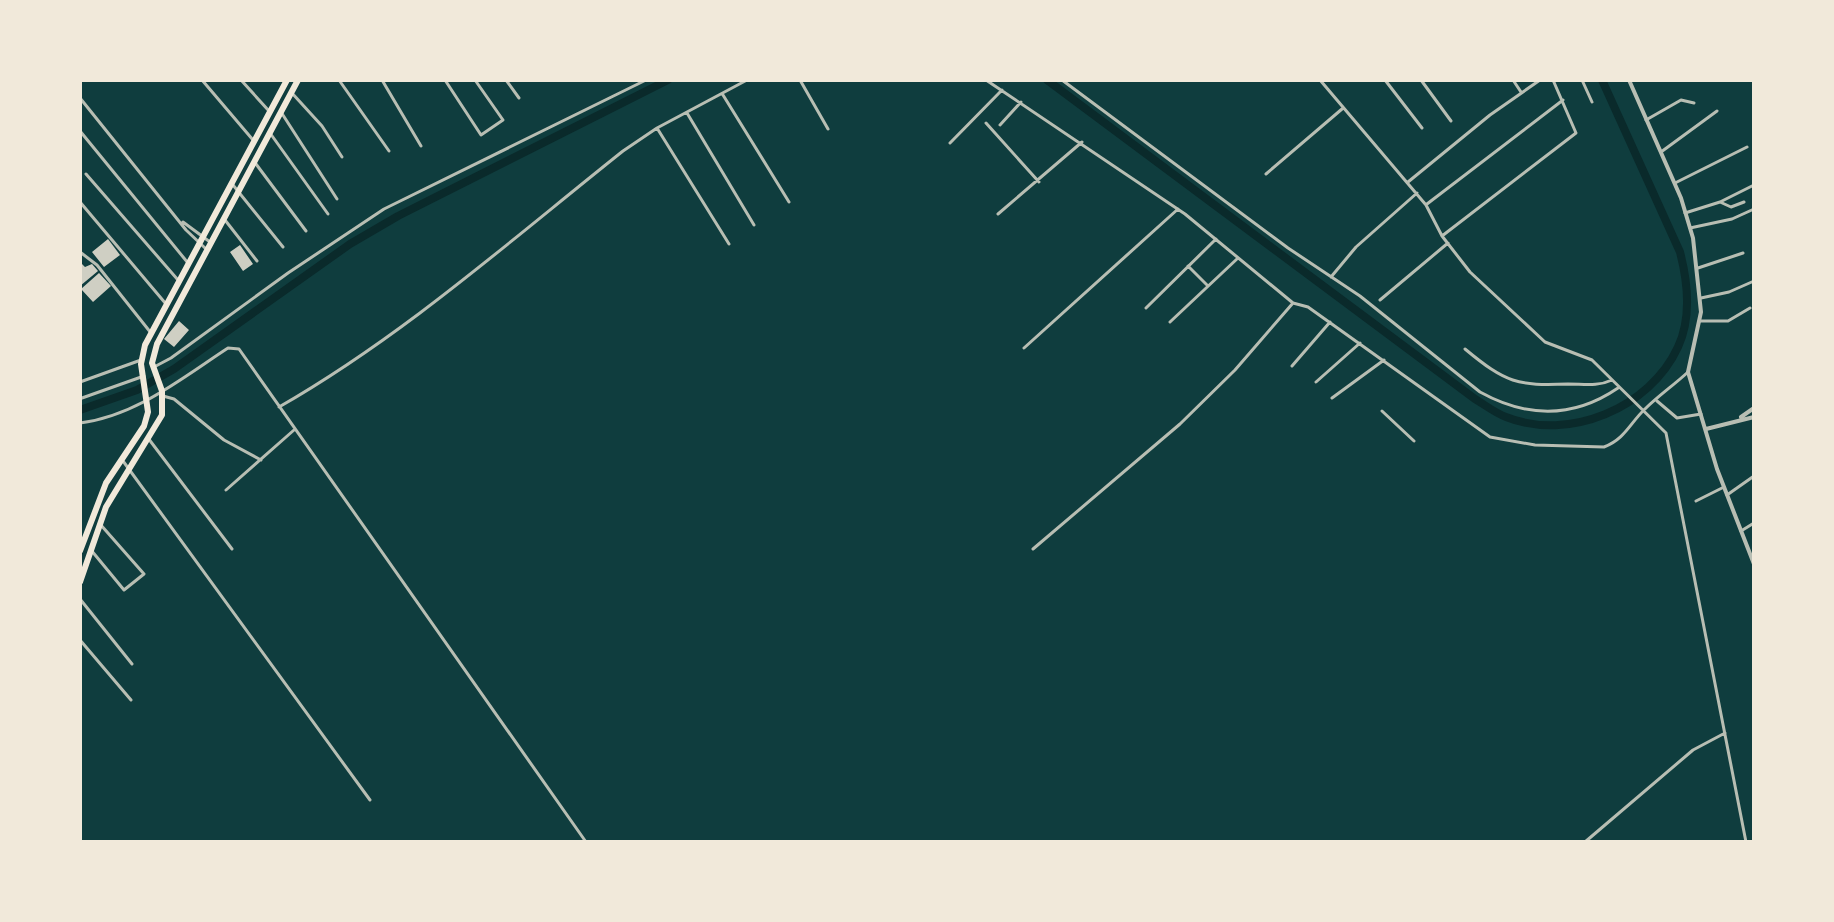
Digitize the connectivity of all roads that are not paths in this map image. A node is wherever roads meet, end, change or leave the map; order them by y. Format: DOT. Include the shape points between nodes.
graph roads {
  1 [pos="202,80"];
  2 [pos="241,80"];
  3 [pos="339,80"];
  4 [pos="382,80"];
  5 [pos="445,80"];
  6 [pos="475,80"];
  7 [pos="506,80"];
  8 [pos="646,80"];
  9 [pos="747,80"];
  10 [pos="800,80"];
  11 [pos="986,80"];
  12 [pos="1062,80"];
  13 [pos="1320,80"];
  14 [pos="1385,80"];
  15 [pos="1421,80"];
  16 [pos="1513,80"];
  17 [pos="1540,80"];
  18 [pos="1553,80"];
  19 [pos="1582,80"];
  20 [pos="1629,80"];
  21 [pos="285,81"];
  22 [pos="295,86"];
  23 [pos="1002,90"];
  24 [pos="1521,92"];
  25 [pos="723,95"];
  26 [pos="80,98"];
  27 [pos="519,98"];
  28 [pos="1563,100"];
  29 [pos="1021,102"];
  30 [pos="1592,102"];
  31 [pos="1694,103"];
  32 [pos="1342,109"];
  33 [pos="269,111"];
  34 [pos="1717,111"];
  35 [pos="281,112"];
  36 [pos="687,113"];
  37 [pos="1646,120"];
  38 [pos="1451,121"];
  39 [pos="986,123"];
  40 [pos="1000,125"];
  41 [pos="657,128"];
  42 [pos="1422,128"];
  43 [pos="828,129"];
  44 [pos="80,131"];
  45 [pos="269,132"];
  46 [pos="253,140"];
  47 [pos="1082,142"];
  48 [pos="950,143"];
  49 [pos="421,146"];
  50 [pos="1747,147"];
  51 [pos="389,151"];
  52 [pos="1661,152"];
  53 [pos="342,157"];
  54 [pos="253,160"];
  55 [pos="86,174"];
  56 [pos="1266,174"];
  57 [pos="229,182"];
  58 [pos="1039,182"];
  59 [pos="1408,182"];
  60 [pos="1675,184"];
  61 [pos="1754,185"];
  62 [pos="238,189"];
  63 [pos="1417,193"];
  64 [pos="337,199"];
  65 [pos="80,202"];
  66 [pos="789,202"];
  67 [pos="1720,202"];
  68 [pos="1744,202"];
  69 [pos="1426,205"];
  70 [pos="1178,209"];
  71 [pos="1754,209"];
  72 [pos="1685,213"];
  73 [pos="328,214"];
  74 [pos="998,214"];
  75 [pos="222,217"];
  76 [pos="754,225"];
  77 [pos="1690,228"];
  78 [pos="306,231"];
  79 [pos="1442,236"];
  80 [pos="201,239"];
  81 [pos="1216,239"];
  82 [pos="1448,243"];
  83 [pos="729,244"];
  84 [pos="208,245"];
  85 [pos="283,247"];
  86 [pos="80,252"];
  87 [pos="1743,253"];
  88 [pos="1238,258"];
  89 [pos="257,261"];
  90 [pos="188,263"];
  91 [pos="1188,266"];
  92 [pos="1698,268"];
  93 [pos="1331,277"];
  94 [pos="179,280"];
  95 [pos="1754,281"];
  96 [pos="1208,286"];
  97 [pos="1701,298"];
  98 [pos="1380,300"];
  99 [pos="1293,303"];
  100 [pos="166,304"];
  101 [pos="1146,308"];
  102 [pos="1750,308"];
  103 [pos="1700,321"];
  104 [pos="1170,322"];
  105 [pos="1330,322"];
  106 [pos="151,333"];
  107 [pos="1360,343"];
  108 [pos="1024,348"];
  109 [pos="1465,349"];
  110 [pos="141,360"];
  111 [pos="1384,360"];
  112 [pos="1292,366"];
  113 [pos="155,370"];
  114 [pos="1688,372"];
  115 [pos="144,376"];
  116 [pos="1612,380"];
  117 [pos="80,382"];
  118 [pos="1316,382"];
  119 [pos="1618,388"];
  120 [pos="162,391"];
  121 [pos="148,396"];
  122 [pos="82,398"];
  123 [pos="1332,398"];
  124 [pos="1657,400"];
  125 [pos="279,408"];
  126 [pos="1754,408"];
  127 [pos="1643,410"];
  128 [pos="1382,411"];
  129 [pos="1701,414"];
  130 [pos="1754,417"];
  131 [pos="1739,419"];
  132 [pos="80,423"];
  133 [pos="1706,429"];
  134 [pos="294,430"];
  135 [pos="148,438"];
  136 [pos="1414,441"];
  137 [pos="122,460"];
  138 [pos="261,460"];
  139 [pos="129,466"];
  140 [pos="1754,476"];
  141 [pos="1724,487"];
  142 [pos="226,490"];
  143 [pos="1727,495"];
  144 [pos="1696,501"];
  145 [pos="1754,523"];
  146 [pos="100,524"];
  147 [pos="1741,531"];
  148 [pos="232,549"];
  149 [pos="1033,549"];
  150 [pos="91,550"];
  151 [pos="80,551"];
  152 [pos="1754,564"];
  153 [pos="80,582"];
  154 [pos="80,599"];
  155 [pos="80,640"];
  156 [pos="132,664"];
  157 [pos="131,700"];
  158 [pos="1725,733"];
  159 [pos="370,800"];
  160 [pos="586,842"];
  161 [pos="1585,842"];
  162 [pos="1746,842"];
  1 -- 46 [label="street"];
  2 -- 33 [label="street"];
  3 -- 51 [label="street"];
  4 -- 49 [label="street"];
  5 -- 6 [label="street" via="481,135 503,120"];
  7 -- 27 [label="street"];
  8 -- 113 [label="street" via="384,209"];
  9 -- 25 [label="street"];
  10 -- 43 [label="street"];
  11 -- 23 [label="street"];
  12 -- 93 [label="street"];
  13 -- 32 [label="street"];
  14 -- 42 [label="street"];
  15 -- 38 [label="street"];
  16 -- 24 [label="street"];
  17 -- 24 [label="street"];
  18 -- 28 [label="street"];
  19 -- 30 [label="street"];
  20 -- 37 [label="street"];
  21 -- 22 [label="street"];
  21 -- 33 [label="main road"];
  22 -- 35 [label="main road"];
  22 -- 53 [label="street"];
  23 -- 29 [label="street"];
  23 -- 48 [label="street"];
  24 -- 59 [label="street"];
  25 -- 36 [label="street"];
  25 -- 66 [label="street"];
  26 -- 80 [label="street"];
  28 -- 69 [label="street"];
  28 -- 79 [label="street" via="1576,129 1574,137"];
  29 -- 40 [label="street"];
  29 -- 47 [label="street"];
  31 -- 37 [label="street" via="1681,100"];
  32 -- 56 [label="street"];
  32 -- 59 [label="street"];
  33 -- 46 [label="main road"];
  34 -- 52 [label="street"];
  35 -- 45 [label="main road"];
  35 -- 64 [label="street"];
  36 -- 41 [label="street"];
  36 -- 76 [label="street"];
  37 -- 52 [label="street"];
  39 -- 58 [label="street"];
  41 -- 83 [label="street"];
  41 -- 125 [label="street" via="403,327 340,373"];
  44 -- 90 [label="street"];
  45 -- 54 [label="main road"];
  45 -- 73 [label="street"];
  46 -- 57 [label="main road"];
  47 -- 58 [label="street"];
  47 -- 70 [label="street"];
  50 -- 60 [label="street"];
  52 -- 60 [label="street"];
  54 -- 62 [label="main road"];
  54 -- 78 [label="street"];
  55 -- 94 [label="street"];
  57 -- 62 [label="street"];
  57 -- 80 [label="main road"];
  58 -- 74 [label="street"];
  59 -- 63 [label="street"];
  60 -- 72 [label="street"];
  61 -- 67 [label="street"];
  62 -- 75 [label="main road"];
  62 -- 85 [label="street"];
  63 -- 69 [label="street"];
  63 -- 93 [label="street"];
  65 -- 100 [label="street"];
  67 -- 68 [label="street" via="1731,207"];
  67 -- 72 [label="street"];
  69 -- 79 [label="street"];
  70 -- 81 [label="street"];
  70 -- 108 [label="street"];
  71 -- 77 [label="street"];
  72 -- 77 [label="street"];
  75 -- 84 [label="main road"];
  75 -- 89 [label="street"];
  77 -- 92 [label="street"];
  79 -- 82 [label="street"];
  80 -- 84 [label="street"];
  80 -- 90 [label="main road"];
  81 -- 88 [label="street"];
  81 -- 91 [label="street"];
  82 -- 98 [label="street"];
  82 -- 116 [label="street" via="1533,333 1592,360"];
  84 -- 113 [label="main road" via="157,344"];
  86 -- 106 [label="street" via="97,265"];
  87 -- 92 [label="street"];
  88 -- 96 [label="street"];
  88 -- 99 [label="street"];
  90 -- 94 [label="main road"];
  91 -- 96 [label="street"];
  91 -- 101 [label="street"];
  92 -- 97 [label="street"];
  93 -- 119 [label="street" via="1501,404 1573,411"];
  94 -- 100 [label="main road"];
  95 -- 97 [label="street"];
  96 -- 104 [label="street"];
  97 -- 103 [label="street"];
  99 -- 105 [label="street"];
  99 -- 149 [label="street" via="1180,424"];
  100 -- 106 [label="main road"];
  102 -- 103 [label="street" via="1728,321"];
  103 -- 114 [label="street"];
  105 -- 107 [label="street"];
  105 -- 112 [label="street"];
  106 -- 110 [label="main road"];
  107 -- 111 [label="street"];
  107 -- 118 [label="street"];
  109 -- 116 [label="street" via="1521,385 1595,385"];
  110 -- 115 [label="main road"];
  110 -- 117 [label="street"];
  111 -- 123 [label="street"];
  111 -- 127 [label="street" via="1490,437 1521,443 1604,447 1624,437"];
  113 -- 120 [label="main road"];
  114 -- 124 [label="street"];
  114 -- 129 [label="street"];
  115 -- 121 [label="main road"];
  115 -- 122 [label="street"];
  116 -- 119 [label="street"];
  119 -- 127 [label="street"];
  120 -- 121 [label="street"];
  120 -- 125 [label="street" via="234,347"];
  120 -- 135 [label="main road" via="162,415"];
  120 -- 138 [label="street" via="224,440"];
  121 -- 132 [label="street" via="104,420"];
  121 -- 137 [label="main road" via="144,426"];
  124 -- 127 [label="street"];
  124 -- 129 [label="street" via="1677,418"];
  125 -- 134 [label="street"];
  126 -- 131 [label="street"];
  127 -- 158 [label="street" via="1666,433"];
  128 -- 136 [label="street"];
  129 -- 133 [label="street"];
  130 -- 131 [label="street"];
  131 -- 133 [label="street"];
  133 -- 141 [label="street"];
  134 -- 138 [label="street"];
  134 -- 160 [label="street"];
  135 -- 139 [label="main road"];
  135 -- 148 [label="street"];
  137 -- 139 [label="street"];
  137 -- 151 [label="main road" via="106,483"];
  138 -- 142 [label="street"];
  139 -- 146 [label="main road"];
  139 -- 159 [label="street"];
  140 -- 143 [label="street"];
  141 -- 143 [label="street"];
  141 -- 144 [label="street"];
  143 -- 147 [label="street"];
  145 -- 147 [label="street"];
  146 -- 150 [label="main road"];
  146 -- 150 [label="street" via="144,574 124,590"];
  147 -- 152 [label="street"];
  150 -- 153 [label="main road"];
  154 -- 156 [label="street"];
  155 -- 157 [label="street"];
  158 -- 161 [label="street" via="1693,750"];
  158 -- 162 [label="street"];
}
